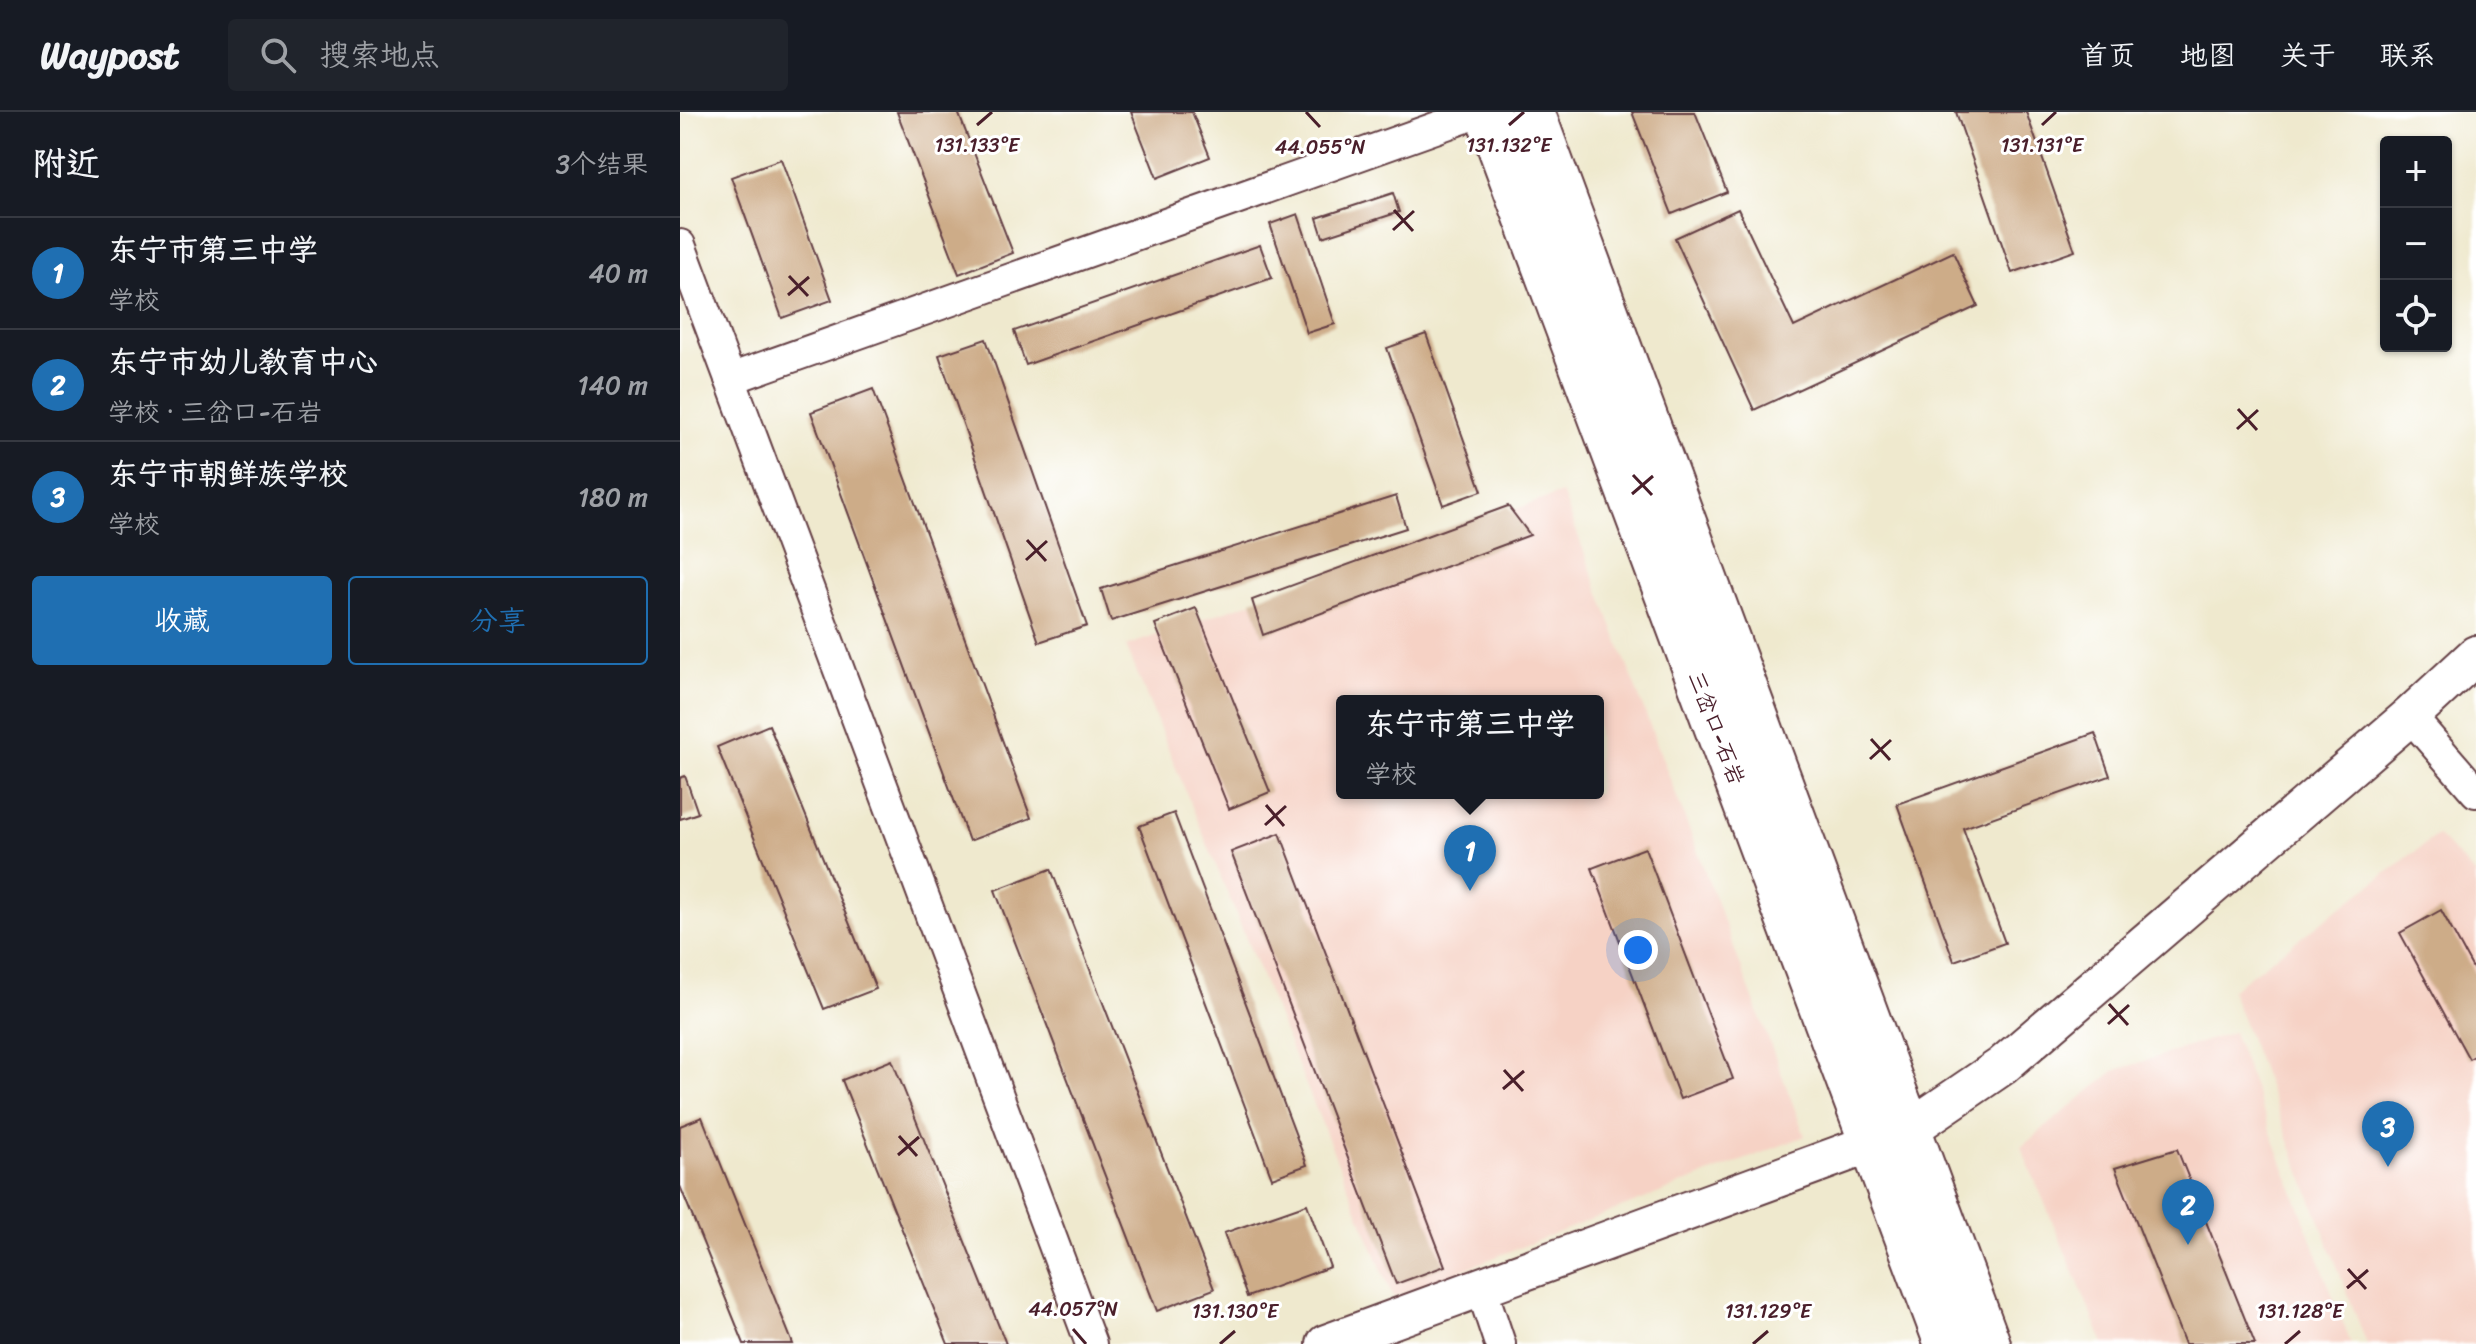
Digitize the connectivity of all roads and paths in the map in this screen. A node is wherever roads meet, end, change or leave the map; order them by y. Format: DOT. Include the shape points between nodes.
graph roads {
  1 [pos="1480,112"];
  2 [pos="1487,112"];
  3 [pos="1532,112"];
  4 [pos="680,245"];
  5 [pos="730,379"];
  6 [pos="2476,655"];
  7 [pos="2410,716"];
  8 [pos="2476,792"];
  9 [pos="1890,1136"];
  10 [pos="1481,1287"];
  11 [pos="1091,1344"];
  12 [pos="1326,1344"];
  13 [pos="1500,1344"];
  14 [pos="1947,1344"];
  15 [pos="1988,1344"];
  1 -- 5 [label="street"];
  2 -- 9 [label="highway, 三岔口-石岩"];
  3 -- 9 [label="highway, 三岔口-石岩"];
  4 -- 5 [label="street"];
  5 -- 11 [label="street"];
  6 -- 7 [label="street"];
  7 -- 8 [label="street"];
  7 -- 9 [label="street" via="1996,1071"];
  9 -- 10 [label="street"];
  9 -- 14 [label="highway, 三岔口-石岩"];
  9 -- 15 [label="highway, 三岔口-石岩"];
  10 -- 12 [label="street"];
  10 -- 13 [label="street"];
}
